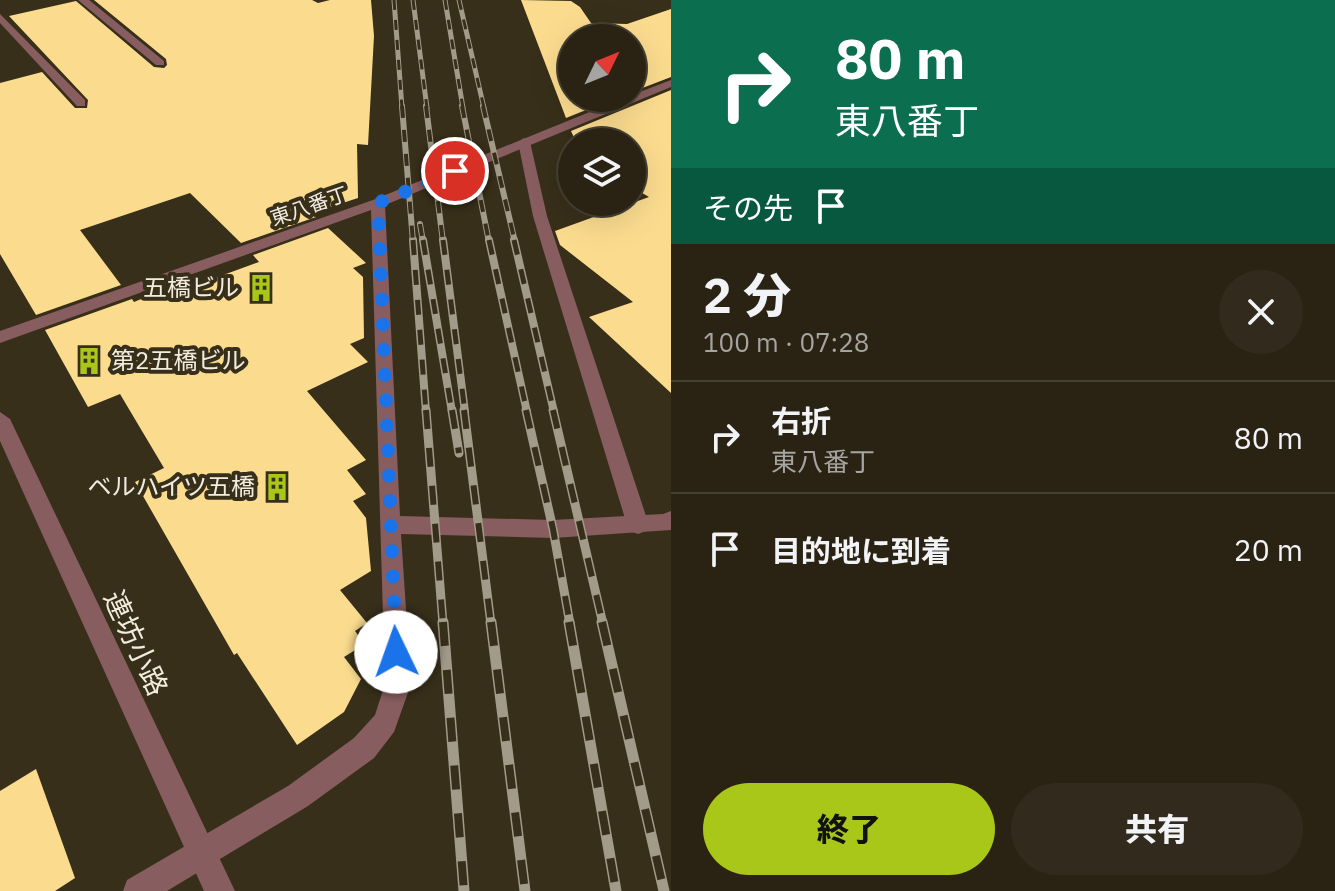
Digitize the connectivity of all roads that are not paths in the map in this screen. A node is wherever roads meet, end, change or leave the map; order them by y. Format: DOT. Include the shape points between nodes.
graph roads {
  1 [pos="83,0"];
  2 [pos="0,17"];
  3 [pos="160,63"];
  4 [pos="671,83"];
  5 [pos="81,103"];
  6 [pos="524,142"];
  7 [pos="378,203"];
  8 [pos="0,337"];
  9 [pos="0,419"];
  10 [pos="671,520"];
  11 [pos="389,525"];
  12 [pos="638,525"];
  13 [pos="202,852"];
  14 [pos="138,891"];
  15 [pos="220,891"];
  1 -- 3 [label="street"];
  2 -- 5 [label="street"];
  4 -- 6 [label="street, 東八番丁"];
  6 -- 7 [label="street, 東八番丁"];
  6 -- 12 [label="street" via="540,216"];
  7 -- 8 [label="street, 東八番丁"];
  7 -- 11 [label="street"];
  9 -- 13 [label="street, 連坊小路"];
  10 -- 12 [label="street"];
  11 -- 12 [label="street"];
  11 -- 13 [label="street" via="398,684 385,723 364,748 298,796"];
  13 -- 14 [label="street"];
  13 -- 15 [label="street, 連坊小路"];
}
